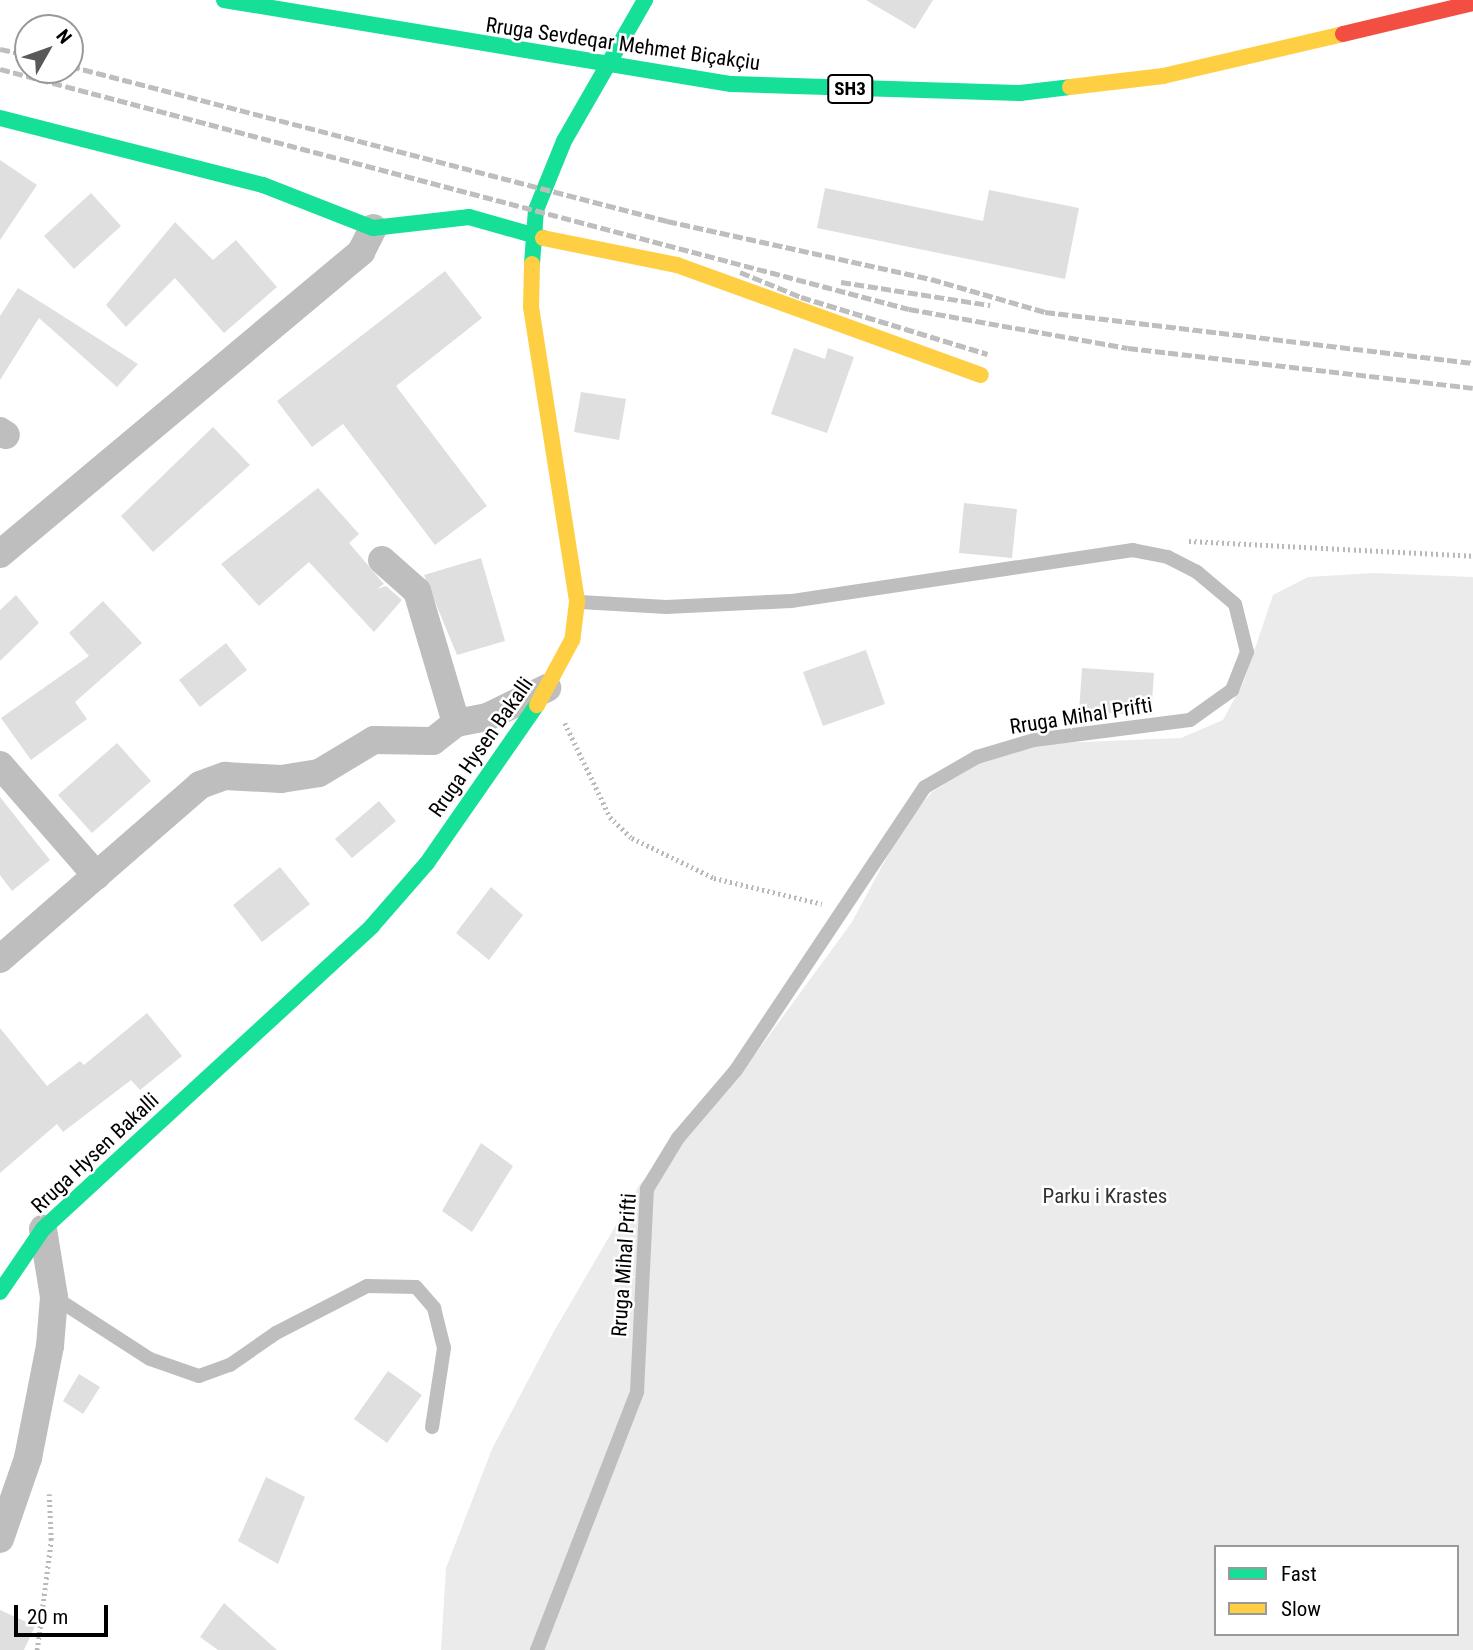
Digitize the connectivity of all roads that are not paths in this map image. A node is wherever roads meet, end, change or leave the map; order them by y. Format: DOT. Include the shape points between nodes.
graph roads {
  1 [pos="224,0"];
  2 [pos="645,0"];
  3 [pos="1473,3"];
  4 [pos="310,9"];
  5 [pos="604,66"];
  6 [pos="0,118"];
  7 [pos="373,228"];
  8 [pos="533,236"];
  9 [pos="981,375"];
  10 [pos="0,554"];
  11 [pos="382,561"];
  12 [pos="577,601"];
  13 [pos="549,687"];
  14 [pos="456,723"];
  15 [pos="0,765"];
  16 [pos="97,876"];
  17 [pos="0,959"];
  18 [pos="43,1229"];
  19 [pos="0,1292"];
  20 [pos="54,1297"];
  21 [pos="432,1427"];
  22 [pos="0,1539"];
  23 [pos="537,1650"];
  1 -- 4 [label="street, Rruga Sevdeqar Mehmet Biçakçiu / SH3"];
  2 -- 5 [label="street, Rruga Hysen Bakalli"];
  3 -- 5 [label="street, Rruga Sevdeqar Mehmet Biçakçiu / SH3" via="1163,76 1020,93 731,84"];
  4 -- 5 [label="street, Rruga Sevdeqar Mehmet Biçakçiu / SH3"];
  5 -- 8 [label="street, Rruga Hysen Bakalli" via="544,188"];
  6 -- 7 [label="street" via="263,185"];
  7 -- 8 [label="street" via="469,217"];
  7 -- 10 [label="street" via="361,252"];
  8 -- 9 [label="street" via="677,265"];
  8 -- 12 [label="street, Rruga Hysen Bakalli" via="531,307"];
  11 -- 14 [label="street" via="417,591"];
  12 -- 13 [label="street, Rruga Hysen Bakalli" via="572,640"];
  12 -- 23 [label="lane, Rruga Mihal Prifti" via="666,607 792,601 1133,550 1168,557 1197,572 1235,604 1247,652 1232,691 1190,720 1034,740 977,757 925,787 736,1070 678,1138 647,1189 636,1392"];
  13 -- 14 [label="street" via="487,716"];
  13 -- 18 [label="street, Rruga Hysen Bakalli" via="427,863 372,926"];
  14 -- 16 [label="street" via="433,741 374,740 319,774 281,779 225,776 200,785"];
  15 -- 16 [label="street"];
  16 -- 17 [label="street"];
  18 -- 19 [label="street, Rruga Hysen Bakalli"];
  18 -- 20 [label="street"];
  20 -- 21 [label="lane" via="150,1359 199,1376 230,1365 276,1333 367,1286 416,1286 434,1308 444,1348"];
  20 -- 22 [label="street" via="28,1458"];
}
